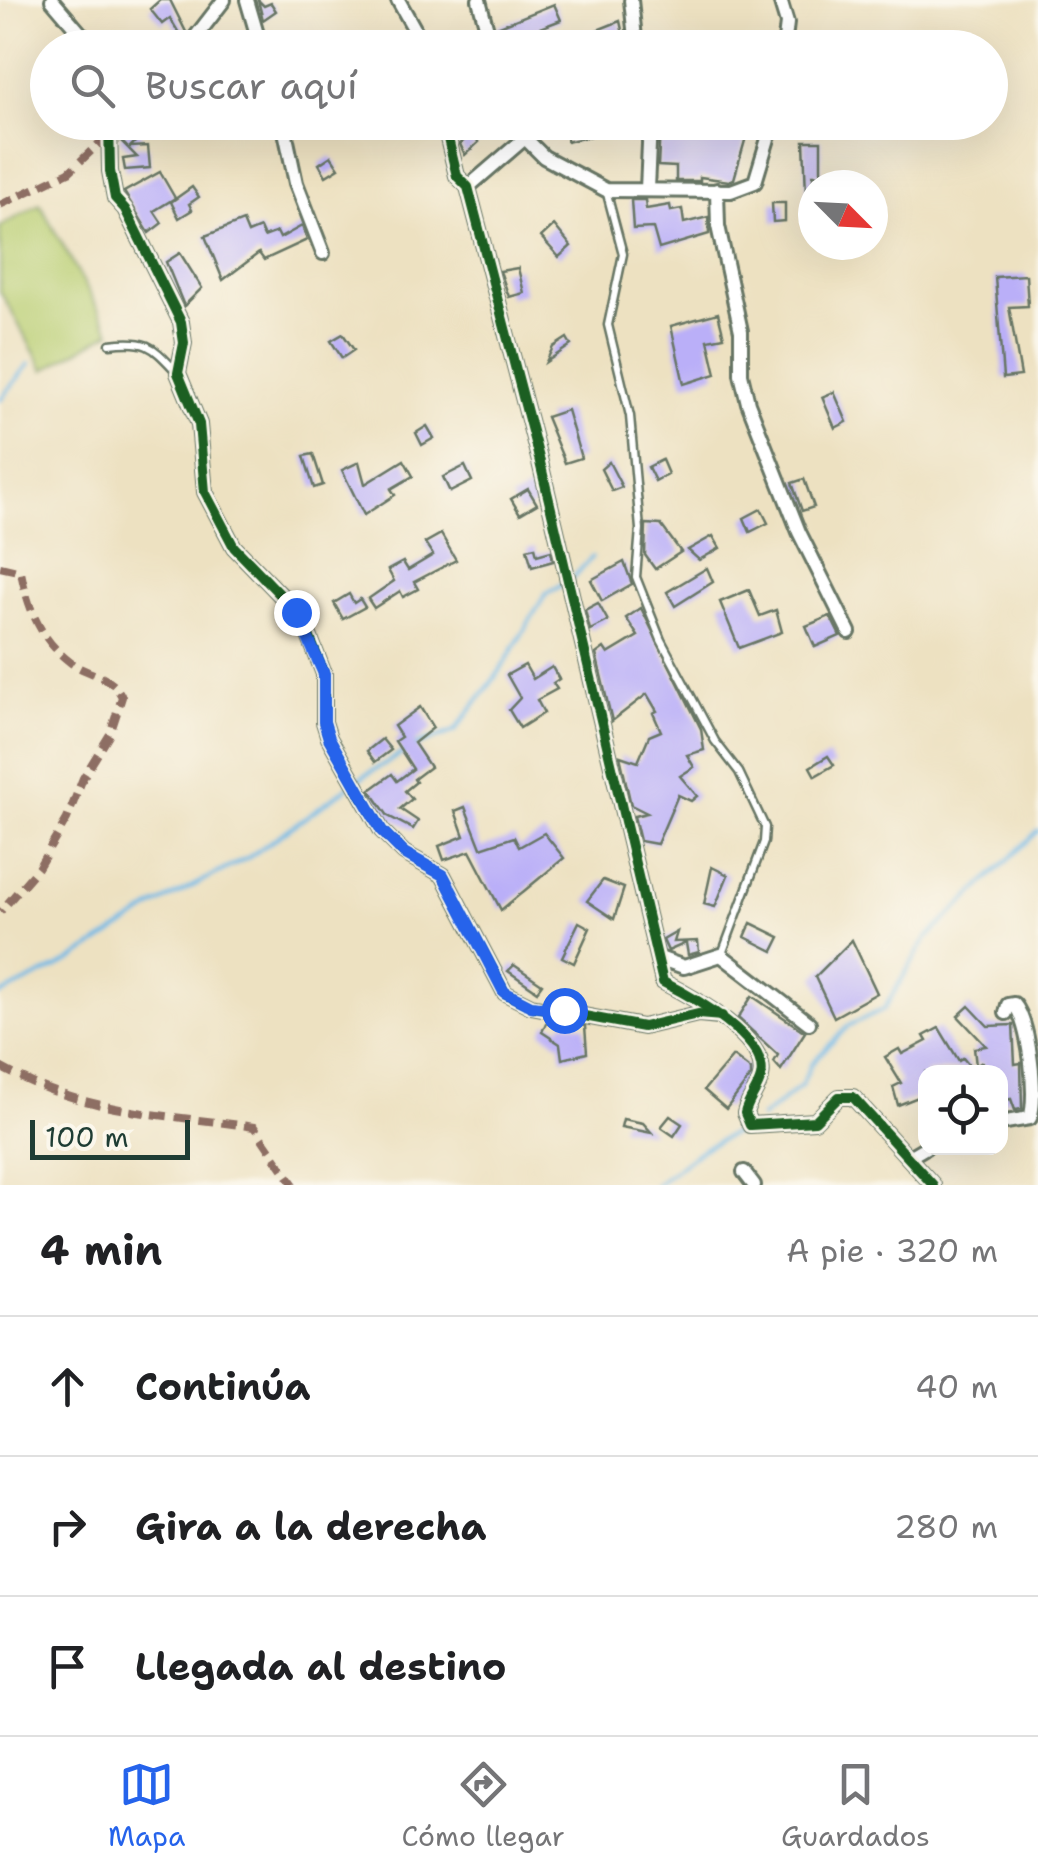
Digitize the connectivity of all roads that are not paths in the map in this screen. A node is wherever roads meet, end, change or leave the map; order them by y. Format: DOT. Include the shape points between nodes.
graph roads {
  1 [pos="52,0"];
  2 [pos="224,0"];
  3 [pos="247,0"];
  4 [pos="398,0"];
  5 [pos="480,0"];
  6 [pos="630,0"];
  7 [pos="780,0"];
  8 [pos="78,30"];
  9 [pos="201,30"];
  10 [pos="256,30"];
  11 [pos="415,30"];
  12 [pos="488,30"];
  13 [pos="634,30"];
  14 [pos="787,30"];
  15 [pos="110,140"];
  16 [pos="287,140"];
  17 [pos="449,140"];
  18 [pos="522,140"];
  19 [pos="526,140"];
  20 [pos="649,140"];
  21 [pos="768,140"];
  22 [pos="468,186"];
  23 [pos="647,189"];
  24 [pos="606,190"];
  25 [pos="716,190"];
  26 [pos="323,253"];
  27 [pos="110,344"];
  28 [pos="178,373"];
  29 [pos="850,632"];
  30 [pos="722,955"];
  31 [pos="659,958"];
  32 [pos="1006,1013"];
  33 [pos="722,1016"];
  34 [pos="809,1023"];
  35 [pos="1008,1122"];
  36 [pos="918,1152"];
  37 [pos="909,1158"];
  38 [pos="744,1172"];
  39 [pos="754,1185"];
  40 [pos="933,1185"];
  1 -- 8 [label="street"];
  2 -- 9 [label="street"];
  3 -- 10 [label="street"];
  4 -- 11 [label="street"];
  5 -- 12 [label="street"];
  6 -- 13 [label="street"];
  7 -- 14 [label="street"];
  15 -- 28 [label="street" via="116,198 181,322"];
  16 -- 26 [label="street"];
  17 -- 22 [label="street" via="458,176"];
  18 -- 22 [label="street"];
  19 -- 24 [label="street" via="552,163"];
  20 -- 23 [label="street"];
  21 -- 25 [label="street" via="755,182 742,190"];
  22 -- 31 [label="street"];
  23 -- 24 [label="street"];
  23 -- 25 [label="street"];
  24 -- 30 [label="lane" via="623,254 608,325 630,416 640,528 636,576 661,640 765,826"];
  25 -- 29 [label="street" via="748,404 799,532"];
  27 -- 28 [label="lane" via="138,340 161,352"];
  28 -- 33 [label="street" via="199,424 205,492 214,512 310,638 324,674 329,738 382,831 443,875 504,992 531,1006 642,1027 698,1014"];
  30 -- 31 [label="street" via="684,967"];
  30 -- 34 [label="street"];
  31 -- 33 [label="street" via="663,982"];
  32 -- 35 [label="street" via="1014,1004 1024,1021 1035,1109 1030,1118"];
  33 -- 37 [label="street" via="760,1058 762,1076 745,1114 750,1125 815,1121 839,1098 853,1097"];
  36 -- 37 [label="street"];
  37 -- 40 [label="street"];
  38 -- 39 [label="street"];
}
